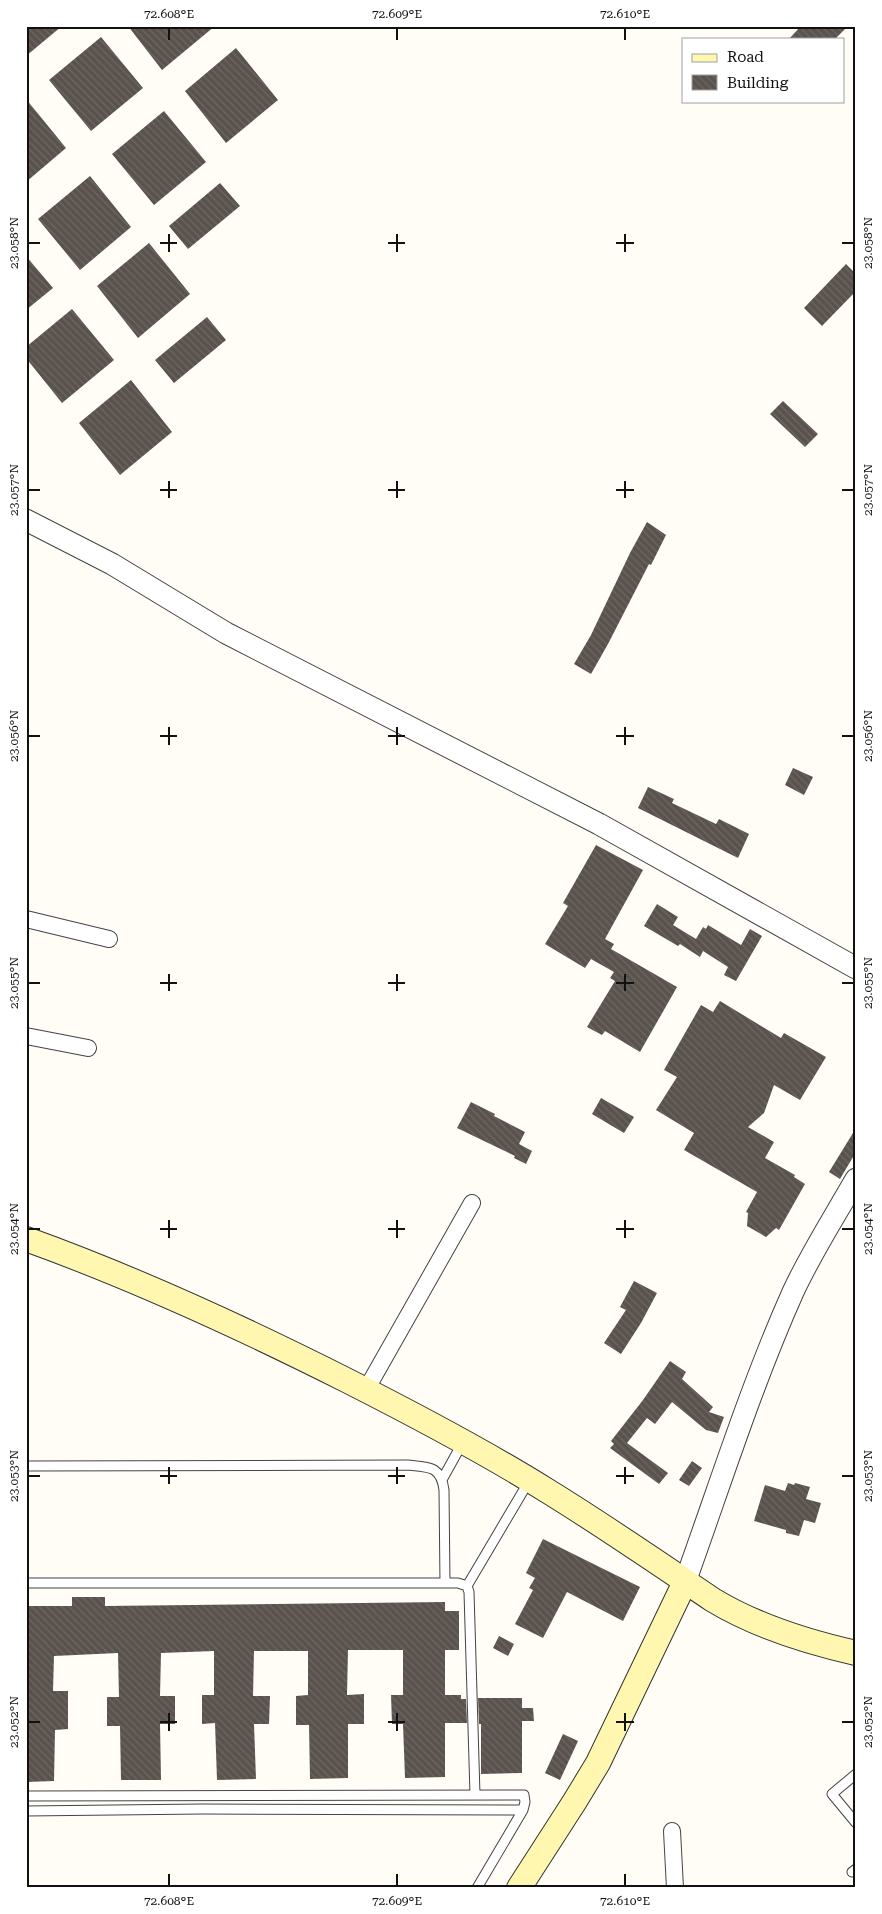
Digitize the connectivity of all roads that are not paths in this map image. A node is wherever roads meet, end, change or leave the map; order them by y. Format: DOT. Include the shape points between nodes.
graph roads {
  1 [pos="26,520"];
  2 [pos="26,919"];
  3 [pos="109,938"];
  4 [pos="856,968"];
  5 [pos="26,1036"];
  6 [pos="88,1048"];
  7 [pos="856,1179"];
  8 [pos="472,1203"];
  9 [pos="26,1238"];
  10 [pos="366,1390"];
  11 [pos="461,1447"];
  12 [pos="26,1466"];
  13 [pos="443,1478"];
  14 [pos="527,1484"];
  15 [pos="686,1582"];
  16 [pos="26,1583"];
  17 [pos="445,1583"];
  18 [pos="467,1586"];
  19 [pos="856,1653"];
  20 [pos="856,1774"];
  21 [pos="367,1794"];
  22 [pos="475,1794"];
  23 [pos="26,1796"];
  24 [pos="368,1809"];
  25 [pos="523,1810"];
  26 [pos="26,1812"];
  27 [pos="856,1823"];
  28 [pos="672,1830"];
  29 [pos="477,1888"];
  30 [pos="519,1888"];
  31 [pos="675,1888"];
  1 -- 4 [label="street" via="76,544 226,633 600,824"];
  2 -- 3 [label="street"];
  5 -- 6 [label="street"];
  7 -- 15 [label="street" via="809,1260 789,1302 743,1419"];
  8 -- 10 [label="street"];
  9 -- 10 [label="main road" via="198,1308"];
  10 -- 11 [label="main road"];
  11 -- 13 [label="lane"];
  11 -- 14 [label="main road"];
  12 -- 13 [label="lane" via="408,1465 427,1466"];
  13 -- 17 [label="lane"];
  14 -- 15 [label="main road"];
  14 -- 18 [label="lane"];
  15 -- 19 [label="main road" via="719,1604 772,1628"];
  15 -- 30 [label="main road" via="598,1763"];
  16 -- 17 [label="lane"];
  17 -- 18 [label="lane"];
  18 -- 22 [label="lane"];
  20 -- 27 [label="lane" via="832,1794"];
  21 -- 22 [label="lane"];
  21 -- 23 [label="lane"];
  21 -- 24 [label="lane"];
  22 -- 25 [label="lane" via="524,1794"];
  24 -- 25 [label="lane"];
  24 -- 26 [label="lane"];
  25 -- 29 [label="lane"];
  28 -- 31 [label="street"];
}
